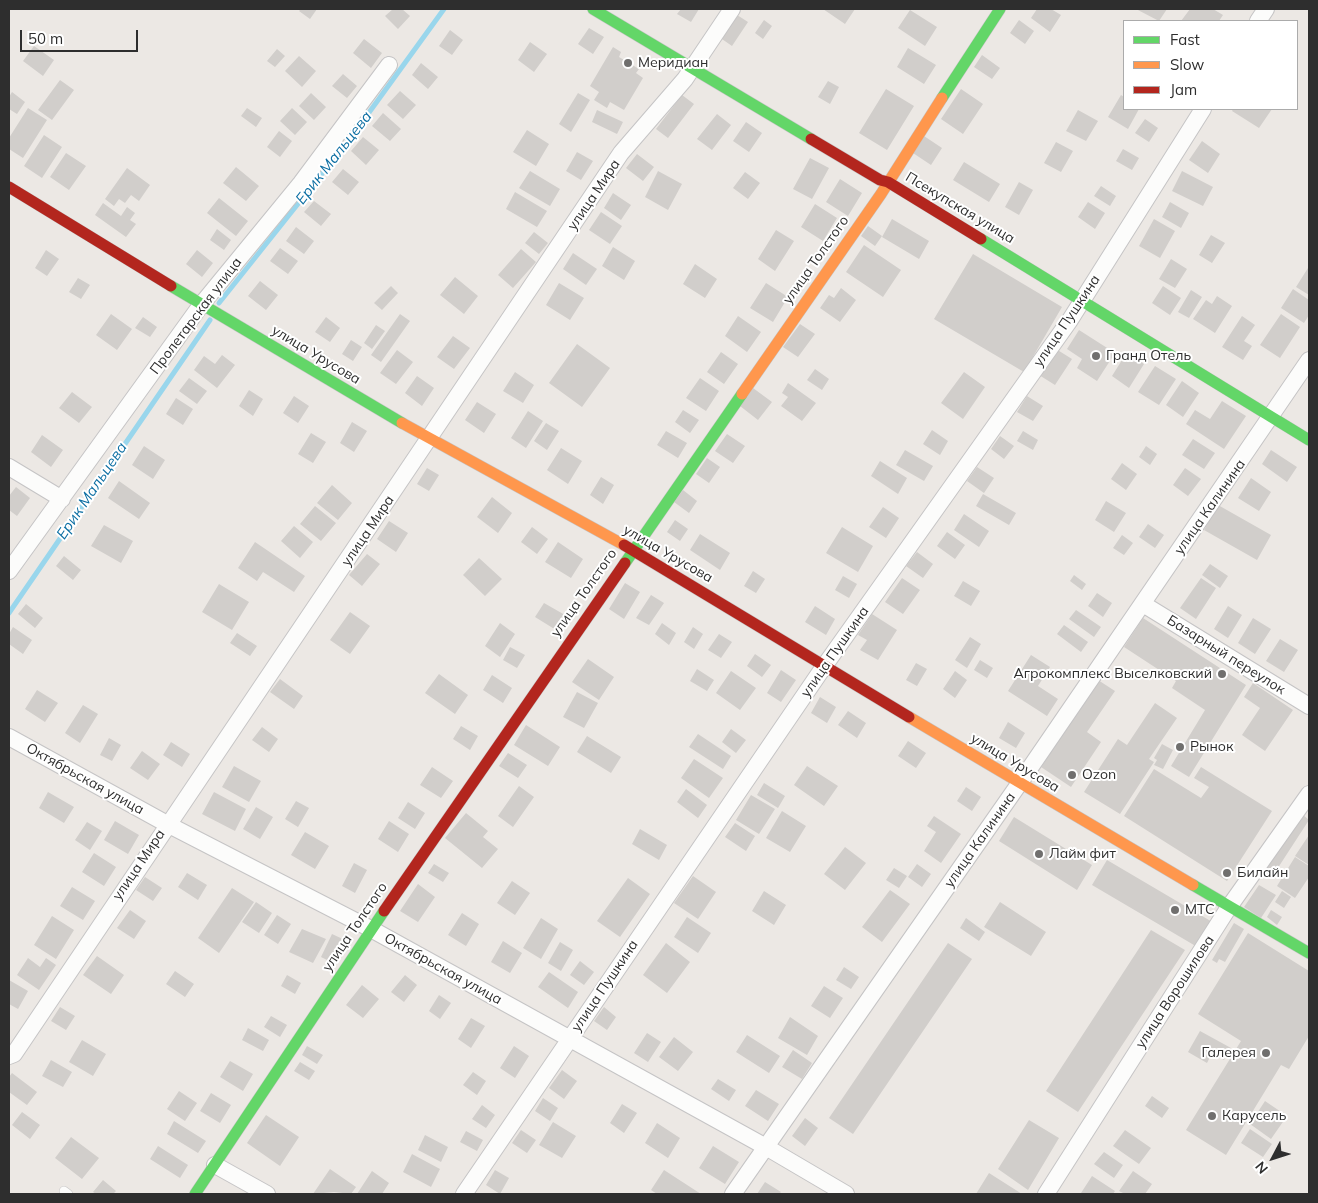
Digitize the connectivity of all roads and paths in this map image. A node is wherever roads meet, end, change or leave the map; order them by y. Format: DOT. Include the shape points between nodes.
graph roads {
  1 [pos="593,9"];
  2 [pos="732,9"];
  3 [pos="1000,9"];
  4 [pos="1266,9"];
  5 [pos="1259,20"];
  6 [pos="389,65"];
  7 [pos="693,68"];
  8 [pos="1202,110"];
  9 [pos="888,182"];
  10 [pos="9,186"];
  11 [pos="1082,300"];
  12 [pos="201,305"];
  13 [pos="1309,360"];
  14 [pos="1272,417"];
  15 [pos="430,440"];
  16 [pos="1309,440"];
  17 [pos="9,466"];
  18 [pos="62,500"];
  19 [pos="632,550"];
  20 [pos="9,571"];
  21 [pos="1143,604"];
  22 [pos="825,665"];
  23 [pos="1309,706"];
  24 [pos="9,737"];
  25 [pos="1019,784"];
  26 [pos="1309,794"];
  27 [pos="167,824"];
  28 [pos="1229,907"];
  29 [pos="371,929"];
  30 [pos="1309,953"];
  31 [pos="569,1039"];
  32 [pos="9,1056"];
  33 [pos="766,1147"];
  34 [pos="215,1166"];
  35 [pos="195,1194"];
  36 [pos="267,1194"];
  37 [pos="464,1194"];
  38 [pos="733,1194"];
  39 [pos="846,1194"];
  40 [pos="1046,1194"];
  1 -- 7 [label="street, Псекупская улица"];
  2 -- 7 [label="street, улица Мира"];
  3 -- 9 [label="street, улица Толстого"];
  4 -- 5 [label="street"];
  6 -- 12 [label="street, Пролетарская улица" via="301,184"];
  7 -- 9 [label="street, Псекупская улица"];
  7 -- 15 [label="street, улица Мира" via="621,153"];
  8 -- 11 [label="street, улица Пушкина"];
  9 -- 11 [label="street, Псекупская улица"];
  9 -- 19 [label="street, улица Толстого"];
  10 -- 12 [label="street, улица Урусова"];
  11 -- 14 [label="street, Псекупская улица"];
  11 -- 22 [label="street, улица Пушкина"];
  12 -- 15 [label="street, улица Урусова"];
  12 -- 18 [label="street, Пролетарская улица"];
  13 -- 14 [label="street, улица Калинина"];
  14 -- 16 [label="street, Псекупская улица"];
  14 -- 21 [label="street, улица Калинина"];
  15 -- 19 [label="street, улица Урусова"];
  15 -- 27 [label="street, улица Мира"];
  17 -- 18 [label="street"];
  18 -- 20 [label="street, Пролетарская улица"];
  19 -- 22 [label="street, улица Урусова"];
  19 -- 29 [label="street, улица Толстого"];
  21 -- 23 [label="street, Базарный переулок"];
  21 -- 25 [label="street, улица Калинина"];
  22 -- 25 [label="street, улица Урусова"];
  22 -- 31 [label="street, улица Пушкина"];
  24 -- 27 [label="street, Октябрьская улица"];
  25 -- 28 [label="street, улица Урусова"];
  25 -- 33 [label="street, улица Калинина"];
  26 -- 28 [label="street, улица Ворошилова"];
  27 -- 29 [label="street, Октябрьская улица"];
  27 -- 32 [label="street, улица Мира" via="14,1054"];
  28 -- 30 [label="street, улица Урусова"];
  28 -- 40 [label="street, улица Ворошилова"];
  29 -- 31 [label="street, Октябрьская улица"];
  29 -- 34 [label="street, улица Толстого"];
  31 -- 33 [label="street, Октябрьская улица"];
  31 -- 37 [label="street, улица Пушкина"];
  33 -- 38 [label="street, улица Калинина"];
  33 -- 39 [label="street, Октябрьская улица"];
  34 -- 35 [label="street, улица Толстого"];
  34 -- 36 [label="street"];
}
